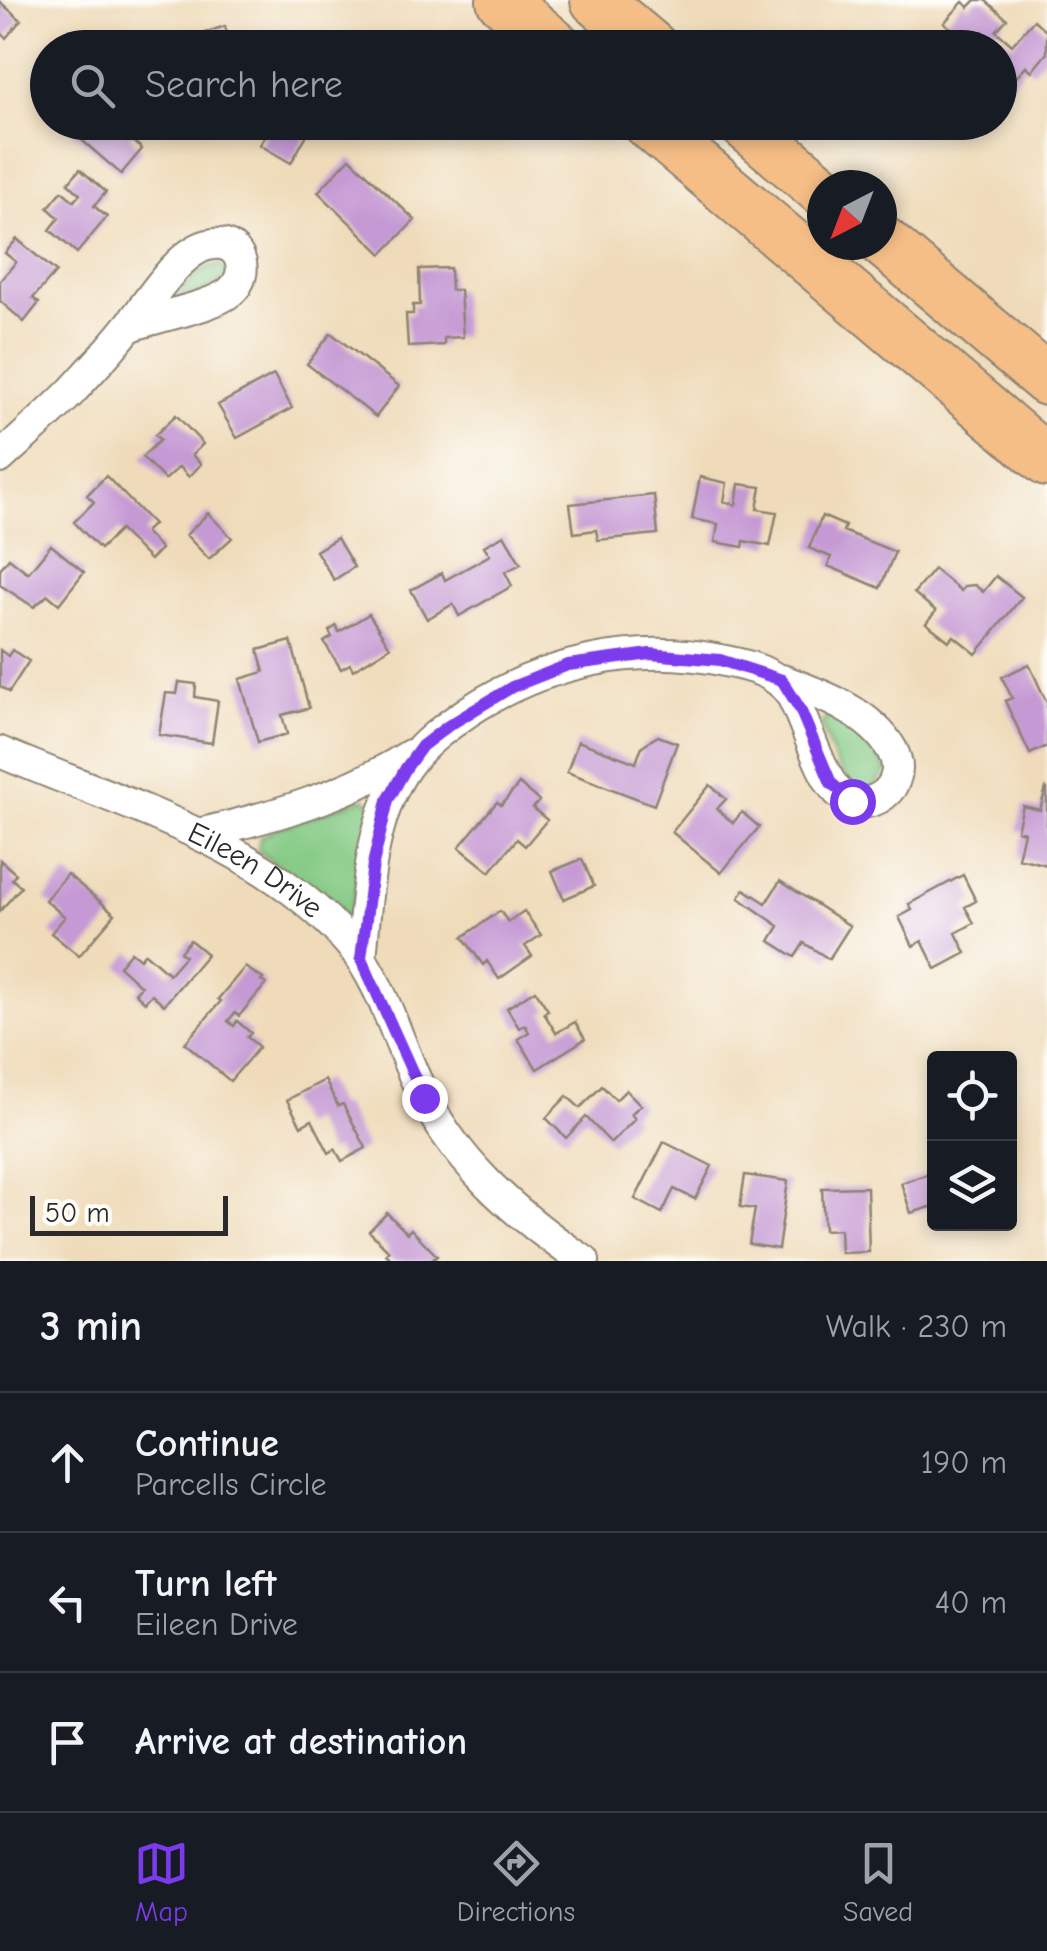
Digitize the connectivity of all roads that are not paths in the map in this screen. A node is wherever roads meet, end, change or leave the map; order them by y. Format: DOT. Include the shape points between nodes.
graph roads {
  1 [pos="502,0"];
  2 [pos="596,0"];
  3 [pos="537,30"];
  4 [pos="631,30"];
  5 [pos="668,140"];
  6 [pos="763,140"];
  7 [pos="807,177"];
  8 [pos="897,254"];
  9 [pos="128,328"];
  10 [pos="1047,380"];
  11 [pos="0,458"];
  12 [pos="1047,461"];
  13 [pos="782,680"];
  14 [pos="422,746"];
  15 [pos="0,752"];
  16 [pos="198,834"];
  17 [pos="361,958"];
  18 [pos="584,1261"];
  1 -- 3 [label="highway"];
  2 -- 4 [label="highway"];
  5 -- 12 [label="highway"];
  6 -- 7 [label="highway"];
  8 -- 10 [label="highway"];
  9 -- 11 [label="street"];
  13 -- 14 [label="street" via="704,657 600,658 512,687"];
  14 -- 16 [label="street" via="328,796"];
  14 -- 17 [label="street" via="384,814"];
  15 -- 16 [label="street, Eileen Drive"];
  16 -- 17 [label="street, Eileen Drive" via="305,902"];
  17 -- 18 [label="street, Eileen Drive" via="450,1142 496,1193"];
}
